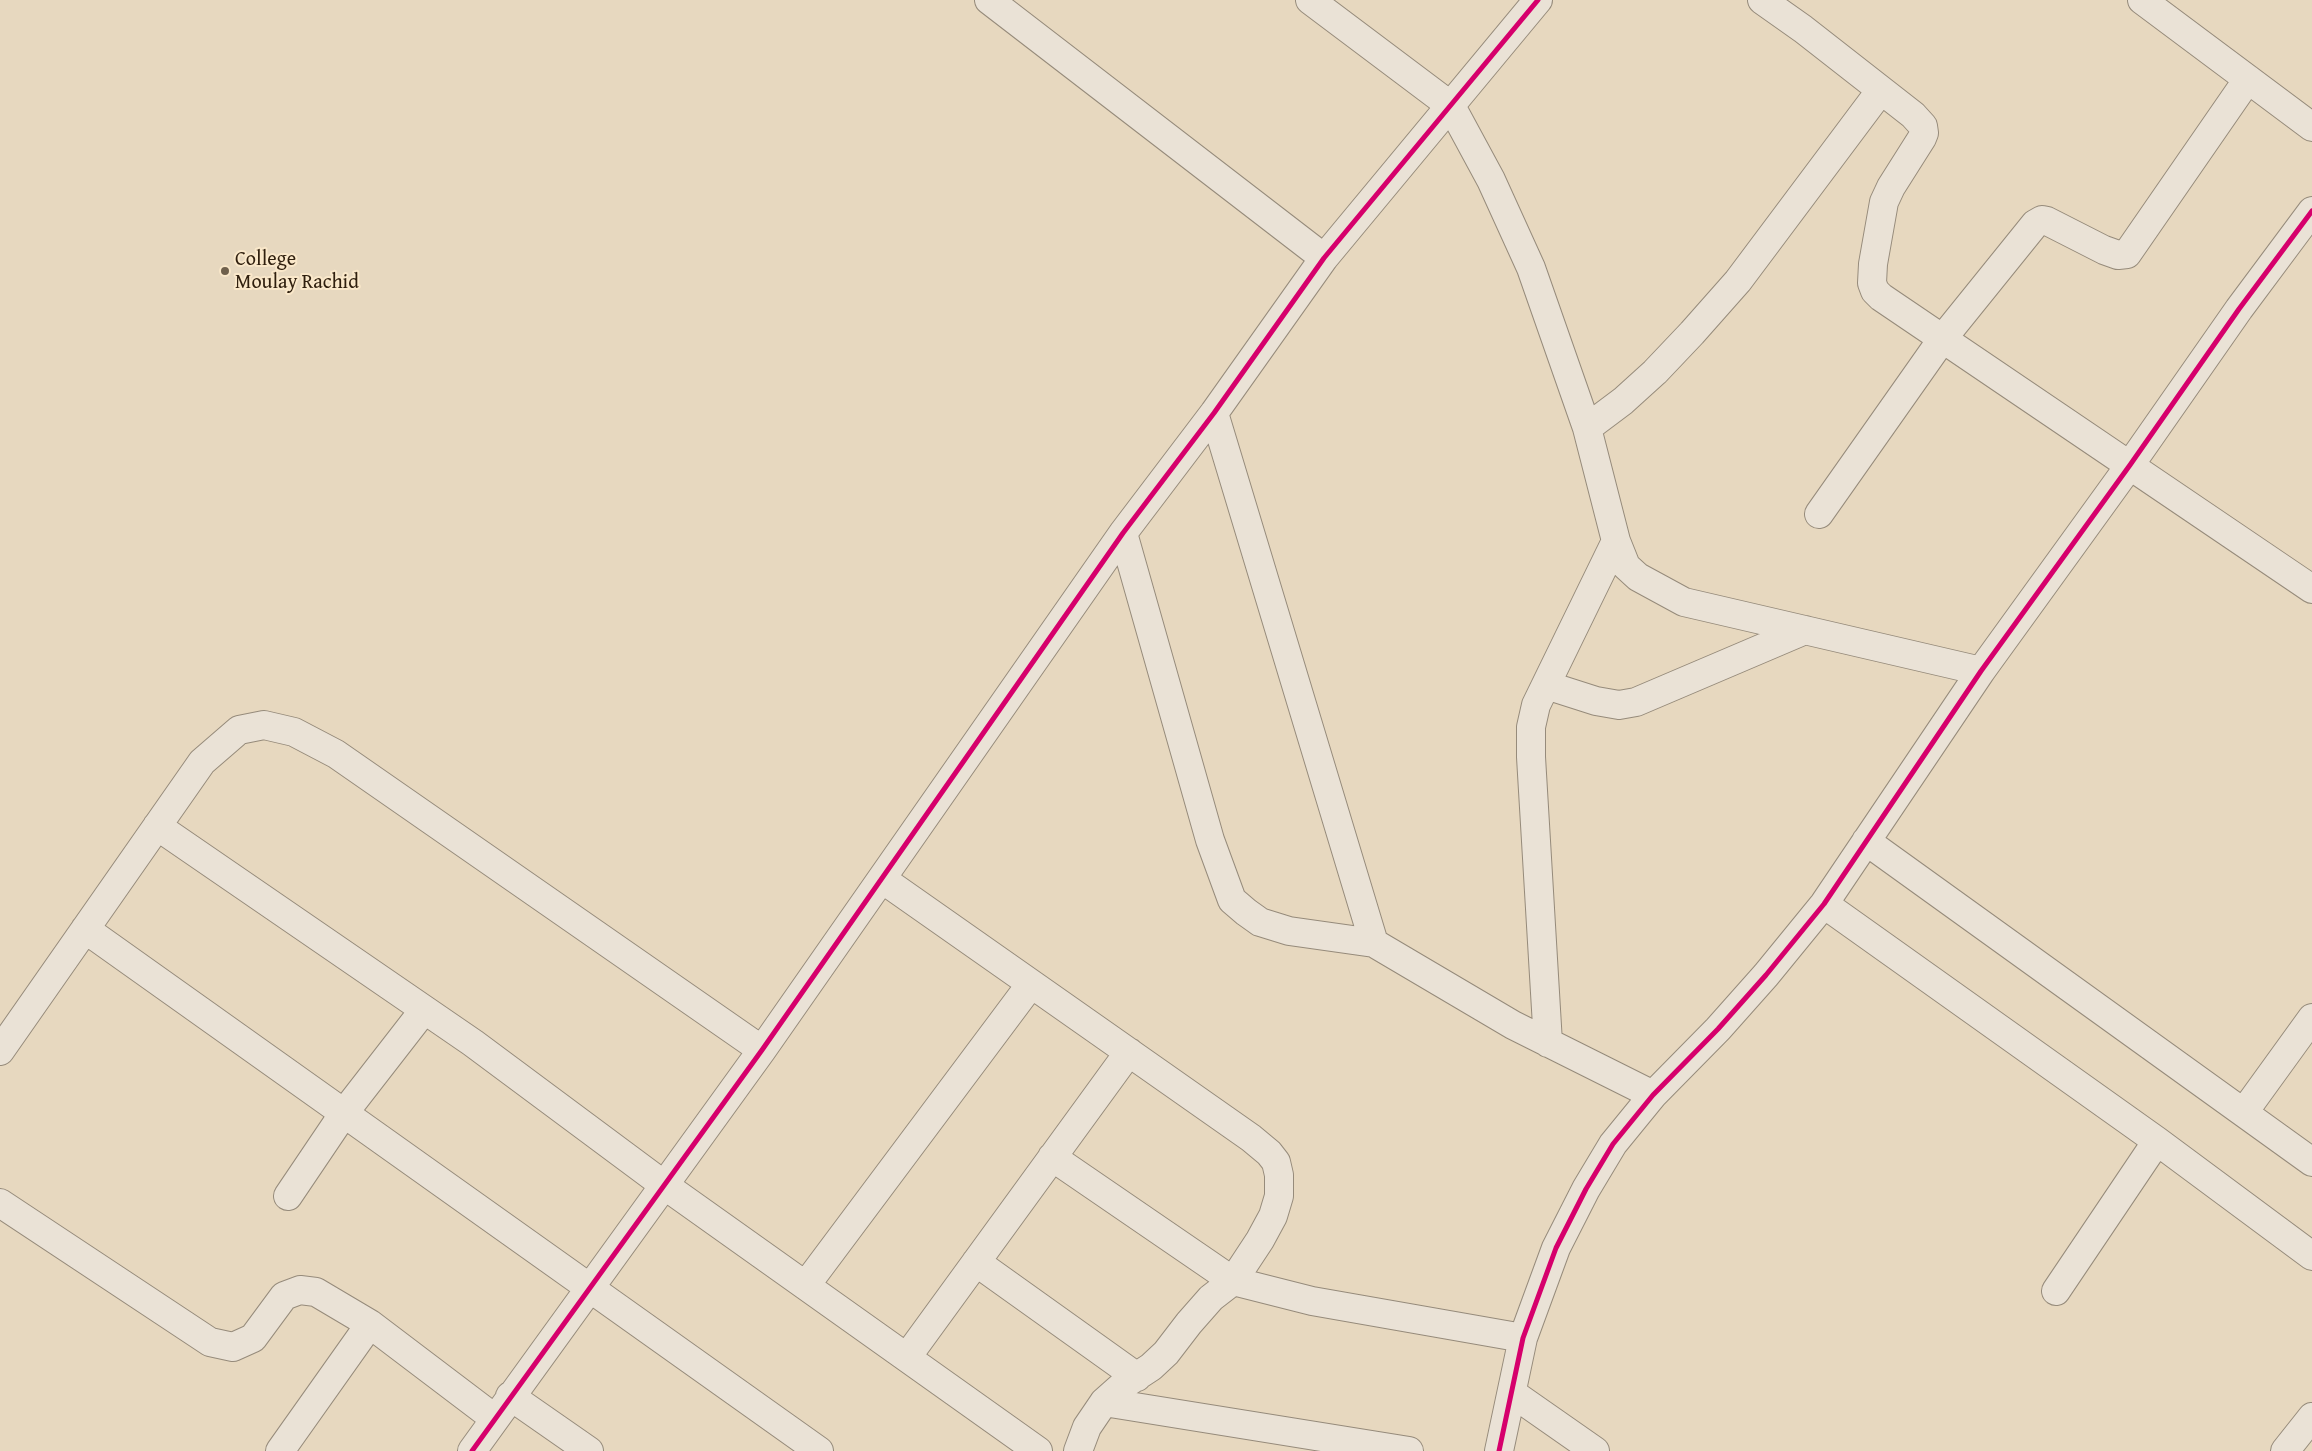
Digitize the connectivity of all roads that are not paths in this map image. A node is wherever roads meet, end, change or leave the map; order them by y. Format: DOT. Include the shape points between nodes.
graph roads {
  1 [pos="988,0"];
  2 [pos="1310,0"];
  3 [pos="1538,0"];
  4 [pos="1762,0"];
  5 [pos="2142,0"];
  6 [pos="2248,79"];
  7 [pos="1881,90"];
  8 [pos="1451,106"];
  9 [pos="2312,127"];
  10 [pos="2312,211"];
  11 [pos="1324,258"];
  12 [pos="1943,338"];
  13 [pos="1214,413"];
  14 [pos="1587,428"];
  15 [pos="2130,465"];
  16 [pos="1819,514"];
  17 [pos="1123,533"];
  18 [pos="1616,541"];
  19 [pos="2312,588"];
  20 [pos="1805,630"];
  21 [pos="1980,672"];
  22 [pos="1546,685"];
  23 [pos="157,826"];
  24 [pos="1866,841"];
  25 [pos="882,879"];
  26 [pos="1824,904"];
  27 [pos="85,929"];
  28 [pos="1374,943"];
  29 [pos="1031,984"];
  30 [pos="424,1010"];
  31 [pos="2312,1018"];
  32 [pos="1548,1043"];
  33 [pos="762,1050"];
  34 [pos="0,1051"];
  35 [pos="1129,1052"];
  36 [pos="1653,1095"];
  37 [pos="2244,1112"];
  38 [pos="344,1113"];
  39 [pos="2157,1141"];
  40 [pos="1052,1157"];
  41 [pos="2312,1162"];
  42 [pos="664,1185"];
  43 [pos="288,1196"];
  44 [pos="0,1203"];
  45 [pos="2312,1256"];
  46 [pos="976,1262"];
  47 [pos="1233,1281"];
  48 [pos="806,1286"];
  49 [pos="589,1288"];
  50 [pos="2056,1291"];
  51 [pos="370,1324"];
  52 [pos="1523,1338"];
  53 [pos="907,1357"];
  54 [pos="1137,1378"];
  55 [pos="1512,1393"];
  56 [pos="510,1396"];
  57 [pos="1104,1402"];
  58 [pos="2312,1417"];
  59 [pos="494,1418"];
  60 [pos="280,1451"];
  61 [pos="472,1451"];
  62 [pos="589,1451"];
  63 [pos="819,1451"];
  64 [pos="1038,1451"];
  65 [pos="1078,1451"];
  66 [pos="1409,1451"];
  67 [pos="1499,1451"];
  68 [pos="1595,1451"];
  69 [pos="2285,1451"];
  1 -- 11 [label="street"];
  2 -- 8 [label="street"];
  3 -- 8 [label="street"];
  4 -- 7 [label="street"];
  5 -- 6 [label="street"];
  6 -- 9 [label="street"];
  6 -- 12 [label="street" via="2127,254 2118,255 2104,250 2042,220 2031,228"];
  7 -- 12 [label="street" via="1913,115 1923,126 1924,133 1884,202 1874,246 1872,283 1881,297"];
  7 -- 14 [label="street" via="1738,281 1642,384"];
  8 -- 11 [label="street"];
  8 -- 14 [label="street" via="1492,180 1531,268"];
  10 -- 15 [label="street"];
  11 -- 13 [label="street"];
  12 -- 15 [label="street"];
  12 -- 16 [label="street"];
  13 -- 17 [label="street"];
  13 -- 28 [label="street"];
  14 -- 18 [label="street"];
  15 -- 19 [label="street"];
  15 -- 21 [label="street"];
  17 -- 25 [label="street"];
  17 -- 28 [label="street" via="1210,840 1232,900 1260,922 1289,932"];
  18 -- 20 [label="street" via="1626,566 1638,577 1684,602"];
  18 -- 22 [label="street"];
  20 -- 21 [label="street"];
  20 -- 22 [label="street" via="1627,704 1596,702"];
  21 -- 24 [label="street"];
  22 -- 32 [label="street" via="1536,705 1531,727 1531,757"];
  23 -- 27 [label="street"];
  23 -- 30 [label="street"];
  23 -- 33 [label="street" via="202,762 239,730 264,726 294,732 336,754 380,783"];
  24 -- 26 [label="street"];
  24 -- 37 [label="street"];
  25 -- 29 [label="street"];
  25 -- 33 [label="street"];
  26 -- 36 [label="street" via="1742,1002"];
  26 -- 39 [label="street"];
  27 -- 34 [label="street"];
  27 -- 38 [label="street"];
  28 -- 32 [label="street" via="1449,989"];
  29 -- 35 [label="street"];
  29 -- 48 [label="street"];
  30 -- 38 [label="street"];
  30 -- 42 [label="street"];
  31 -- 37 [label="street"];
  32 -- 36 [label="street"];
  33 -- 42 [label="street"];
  35 -- 40 [label="street"];
  35 -- 47 [label="street" via="1251,1138 1276,1162 1279,1196 1273,1216"];
  36 -- 52 [label="street" via="1613,1144 1586,1189 1556,1248"];
  37 -- 41 [label="street"];
  38 -- 43 [label="street"];
  38 -- 49 [label="street"];
  39 -- 45 [label="street"];
  39 -- 50 [label="street"];
  40 -- 46 [label="street"];
  40 -- 47 [label="street"];
  42 -- 48 [label="street"];
  42 -- 49 [label="street"];
  44 -- 51 [label="street" via="210,1342 233,1347 253,1338 284,1296 300,1290 316,1292"];
  46 -- 53 [label="street"];
  46 -- 54 [label="street"];
  47 -- 52 [label="street" via="1312,1301"];
  47 -- 54 [label="street" via="1211,1298 1166,1353"];
  48 -- 53 [label="street"];
  49 -- 56 [label="street"];
  49 -- 63 [label="street"];
  51 -- 59 [label="street"];
  51 -- 60 [label="street"];
  52 -- 55 [label="street"];
  53 -- 64 [label="street"];
  54 -- 57 [label="street"];
  55 -- 67 [label="street"];
  55 -- 68 [label="street"];
  56 -- 59 [label="street"];
  56 -- 62 [label="street"];
  57 -- 65 [label="street" via="1087,1427"];
  57 -- 66 [label="street"];
  58 -- 69 [label="street"];
  59 -- 61 [label="street"];
}
